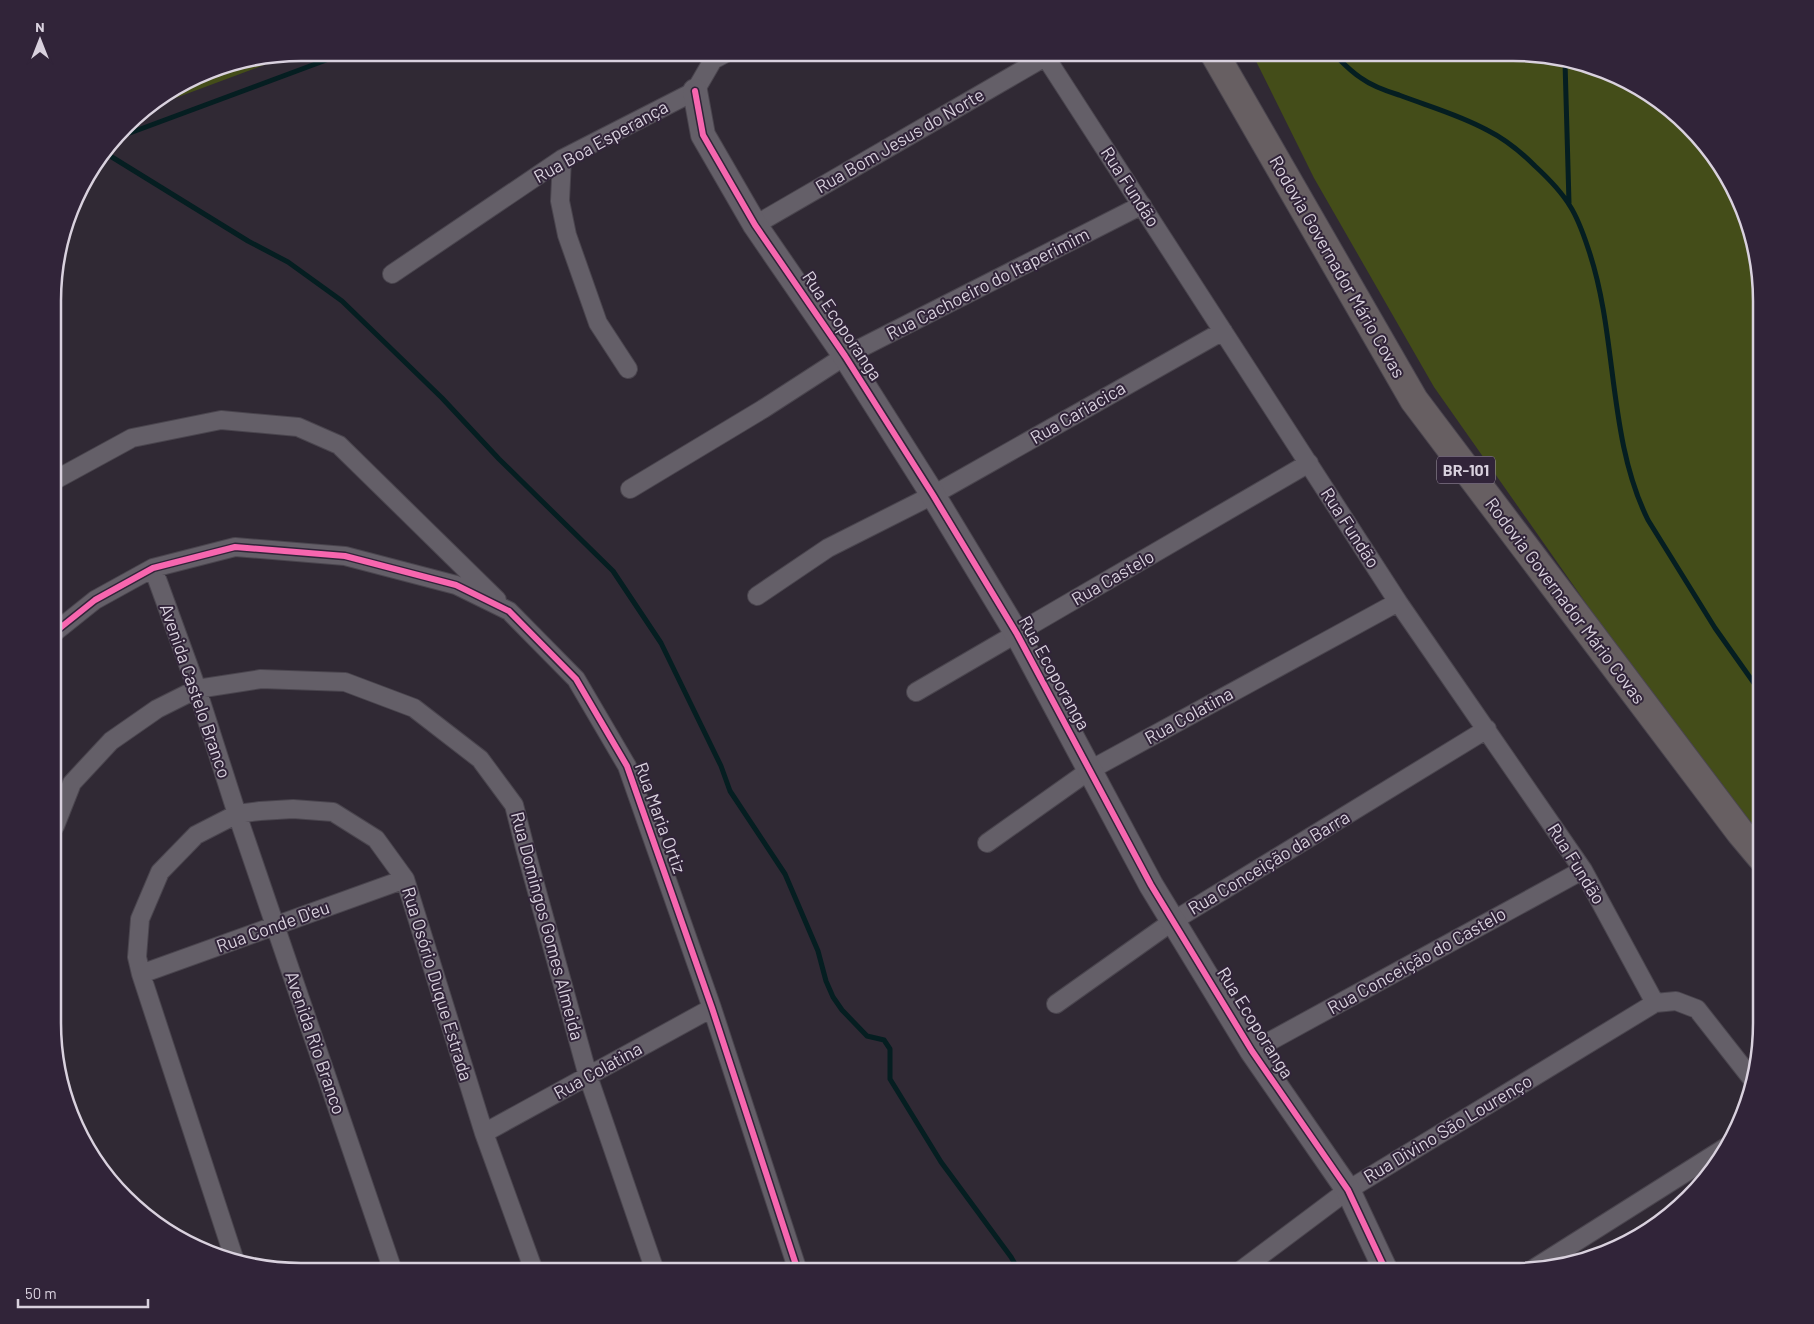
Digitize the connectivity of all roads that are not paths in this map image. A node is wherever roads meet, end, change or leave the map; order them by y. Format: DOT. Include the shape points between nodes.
graph roads {
  1 [pos="712,61"];
  2 [pos="1034,61"];
  3 [pos="1048,61"];
  4 [pos="1219,61"];
  5 [pos="695,91"];
  6 [pos="562,159"];
  7 [pos="1142,205"];
  8 [pos="755,225"];
  9 [pos="392,274"];
  10 [pos="1223,331"];
  11 [pos="845,356"];
  12 [pos="628,369"];
  13 [pos="1309,463"];
  14 [pos="61,477"];
  15 [pos="630,489"];
  16 [pos="933,495"];
  17 [pos="153,568"];
  18 [pos="757,596"];
  19 [pos="1398,602"];
  20 [pos="508,611"];
  21 [pos="61,627"];
  22 [pos="1016,634"];
  23 [pos="197,689"];
  24 [pos="916,692"];
  25 [pos="1487,729"];
  26 [pos="1090,770"];
  27 [pos="61,811"];
  28 [pos="237,814"];
  29 [pos="987,843"];
  30 [pos="1753,847"];
  31 [pos="1583,870"];
  32 [pos="405,879"];
  33 [pos="1173,921"];
  34 [pos="275,927"];
  35 [pos="141,974"];
  36 [pos="1660,1002"];
  37 [pos="1056,1004"];
  38 [pos="712,1008"];
  39 [pos="1252,1051"];
  40 [pos="1747,1073"];
  41 [pos="588,1076"];
  42 [pos="484,1133"];
  43 [pos="1712,1156"];
  44 [pos="1348,1190"];
  45 [pos="232,1253"];
  46 [pos="1546,1261"];
  47 [pos="390,1263"];
  48 [pos="531,1263"];
  49 [pos="652,1263"];
  50 [pos="795,1263"];
  51 [pos="1251,1263"];
  52 [pos="1382,1263"];
  1 -- 5 [label="street"];
  2 -- 8 [label="street, Rua Bom Jesus do Norte"];
  3 -- 7 [label="street, Rua Fundão"];
  4 -- 30 [label="main road, Rodovia Governador Mário Covas / BR-101" via="1414,400"];
  5 -- 6 [label="street, Rua Boa Esperança"];
  5 -- 8 [label="street, Rua Ecoporanga" via="703,135"];
  6 -- 9 [label="street, Rua Boa Esperança"];
  6 -- 12 [label="street" via="560,201 567,235 598,323"];
  7 -- 10 [label="street, Rua Fundão"];
  7 -- 11 [label="street, Rua Cachoeiro do Itaperimim"];
  8 -- 11 [label="street, Rua Ecoporanga"];
  10 -- 13 [label="street, Rua Fundão"];
  10 -- 16 [label="street, Rua Cariacica"];
  11 -- 15 [label="street, Rua Cachoeiro do Itaperimim"];
  11 -- 16 [label="street, Rua Ecoporanga"];
  13 -- 19 [label="street, Rua Fundão"];
  13 -- 22 [label="street, Rua Castelo"];
  14 -- 20 [label="street" via="132,438 220,420 298,427 339,445"];
  16 -- 18 [label="street, Rua Cariacica" via="828,548"];
  16 -- 22 [label="street, Rua Ecoporanga"];
  17 -- 20 [label="street, Rua Maria Ortiz" via="235,547 345,556 456,585"];
  17 -- 21 [label="street, Rua Maria Ortiz" via="94,600"];
  17 -- 23 [label="street, Avenida Castelo Branco"];
  19 -- 25 [label="street, Rua Fundão"];
  19 -- 26 [label="street, Rua Colatina"];
  20 -- 38 [label="street, Rua Maria Ortiz" via="576,679 627,766"];
  22 -- 24 [label="street, Rua Castelo"];
  22 -- 26 [label="street, Rua Ecoporanga"];
  23 -- 27 [label="street, Rua Domingos Gomes Almeida" via="157,709 111,741 72,783"];
  23 -- 28 [label="street, Avenida Castelo Branco"];
  23 -- 41 [label="street, Rua Domingos Gomes Almeida" via="262,679 345,682 414,708 480,759 514,805"];
  25 -- 31 [label="street, Rua Fundão"];
  25 -- 33 [label="street, Rua Conceição da Barra"];
  26 -- 29 [label="street, Rua Colatina"];
  26 -- 33 [label="street, Rua Ecoporanga"];
  28 -- 32 [label="street, Rua Osório Duque Estrada" via="293,809 333,812 376,839"];
  28 -- 34 [label="street, Avenida Rio Branco"];
  28 -- 35 [label="street, Rua Osório Duque Estrada" via="196,836 160,872 140,919 137,957"];
  31 -- 36 [label="street, Rua Fundão"];
  31 -- 39 [label="street, Rua Conceição do Castelo"];
  32 -- 34 [label="street, Rua Conde D'eu"];
  32 -- 42 [label="street, Rua Osório Duque Estrada"];
  33 -- 37 [label="street, Rua Conceição da Barra"];
  33 -- 39 [label="street, Rua Ecoporanga"];
  34 -- 35 [label="street, Rua Conde D'eu"];
  34 -- 47 [label="street, Avenida Rio Branco"];
  35 -- 45 [label="street, Rua Osório Duque Estrada"];
  36 -- 40 [label="street" via="1676,1001 1697,1009"];
  36 -- 44 [label="street, Rua Divino São Lourenço"];
  38 -- 41 [label="street, Rua Colatina"];
  38 -- 50 [label="street, Rua Maria Ortiz"];
  39 -- 44 [label="street, Rua Ecoporanga"];
  41 -- 42 [label="street, Rua Colatina"];
  41 -- 49 [label="street, Rua Domingos Gomes Almeida"];
  42 -- 48 [label="street, Rua Osório Duque Estrada"];
  43 -- 46 [label="street"];
  44 -- 51 [label="street, Rua Divino São Lourenço"];
  44 -- 52 [label="street, Rua Ecoporanga"];
}
